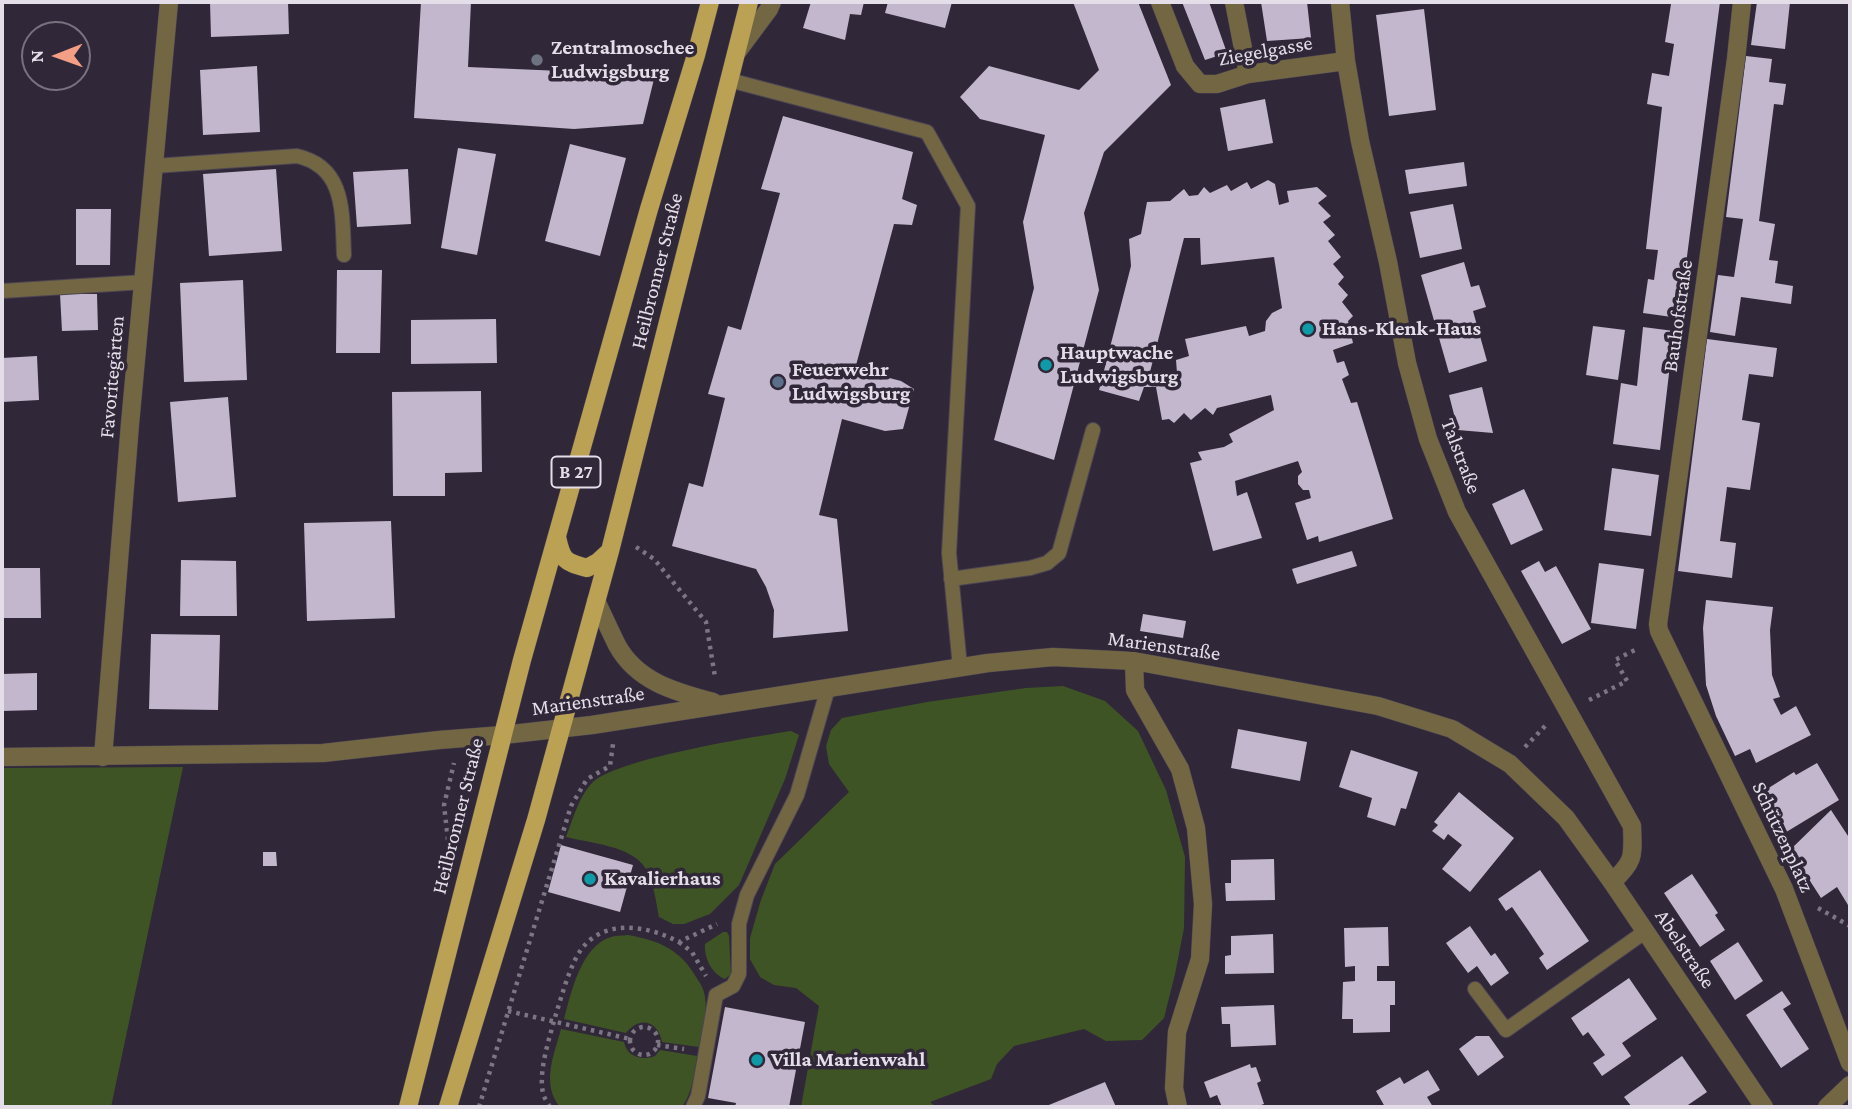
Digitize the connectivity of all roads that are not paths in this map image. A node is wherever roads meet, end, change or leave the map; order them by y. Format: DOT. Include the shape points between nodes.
graph roads {
  1 [pos="169,2"];
  2 [pos="710,2"];
  3 [pos="750,2"];
  4 [pos="772,2"];
  5 [pos="1160,2"];
  6 [pos="1234,2"];
  7 [pos="1340,2"];
  8 [pos="1742,2"];
  9 [pos="737,52"];
  10 [pos="1346,61"];
  11 [pos="1248,74"];
  12 [pos="729,80"];
  13 [pos="154,166"];
  14 [pos="344,255"];
  15 [pos="144,282"];
  16 [pos="2,291"];
  17 [pos="1093,430"];
  18 [pos="557,537"];
  19 [pos="612,542"];
  20 [pos="951,579"];
  21 [pos="596,601"];
  22 [pos="1660,637"];
  23 [pos="1134,661"];
  24 [pos="961,667"];
  25 [pos="828,688"];
  26 [pos="720,704"];
  27 [pos="561,728"];
  28 [pos="502,735"];
  29 [pos="2,757"];
  30 [pos="103,757"];
  31 [pos="1566,818"];
  32 [pos="1612,882"];
  33 [pos="1646,931"];
  34 [pos="1475,989"];
  35 [pos="1850,1063"];
  36 [pos="1850,1085"];
  37 [pos="408,1107"];
  38 [pos="448,1107"];
  39 [pos="693,1107"];
  40 [pos="1178,1107"];
  41 [pos="1765,1107"];
  42 [pos="1827,1107"];
  1 -- 13 [label="street, Favoritegärten"];
  2 -- 18 [label="main road, Heilbronner Straße / B 27"];
  3 -- 9 [label="main road, Heilbronner Straße / B 27"];
  4 -- 9 [label="street"];
  5 -- 11 [label="street, Ziegelgasse" via="1185,66 1200,84"];
  6 -- 11 [label="street"];
  7 -- 10 [label="street, Talstraße"];
  8 -- 22 [label="street, Bauhofstraße" via="1658,624"];
  9 -- 12 [label="main road, Heilbronner Straße / B 27"];
  10 -- 11 [label="street, Ziegelgasse"];
  10 -- 32 [label="street, Talstraße" via="1407,363 1428,439 1470,535 1632,826 1628,867"];
  12 -- 19 [label="main road, Heilbronner Straße / B 27"];
  12 -- 20 [label="lane" via="927,132 968,206"];
  13 -- 14 [label="lane" via="296,156 310,159 334,182 342,208"];
  13 -- 15 [label="street, Favoritegärten"];
  15 -- 16 [label="lane"];
  15 -- 30 [label="street, Favoritegärten"];
  17 -- 20 [label="lane" via="1059,553 1030,568"];
  18 -- 19 [label="main road" via="569,563 587,568 598,562"];
  18 -- 28 [label="main road, Heilbronner Straße / B 27"];
  19 -- 21 [label="main road, Heilbronner Straße / B 27"];
  20 -- 24 [label="lane"];
  21 -- 26 [label="street, Marienstraße" via="618,647 644,676 676,692"];
  21 -- 27 [label="main road, Heilbronner Straße / B 27"];
  22 -- 35 [label="street, Schützenplatz" via="1784,889"];
  23 -- 24 [label="street, Marienstraße" via="1053,657"];
  23 -- 31 [label="street, Marienstraße" via="1378,706 1452,729 1510,764"];
  23 -- 40 [label="street" via="1135,690 1180,769 1196,828 1203,904 1200,959 1177,1032 1174,1088"];
  24 -- 25 [label="street, Marienstraße"];
  25 -- 26 [label="street, Marienstraße"];
  25 -- 39 [label="lane" via="797,795 747,895 739,924 739,974 733,986 716,995"];
  26 -- 27 [label="street, Marienstraße"];
  27 -- 28 [label="street, Marienstraße"];
  27 -- 38 [label="main road, Heilbronner Straße / B 27"];
  28 -- 30 [label="street" via="323,753"];
  28 -- 37 [label="main road, Heilbronner Straße / B 27"];
  29 -- 30 [label="street"];
  31 -- 32 [label="street, Abelstraße"];
  32 -- 33 [label="street, Abelstraße"];
  33 -- 34 [label="lane" via="1506,1030"];
  33 -- 41 [label="street, Abelstraße"];
  36 -- 42 [label="street"];
}
